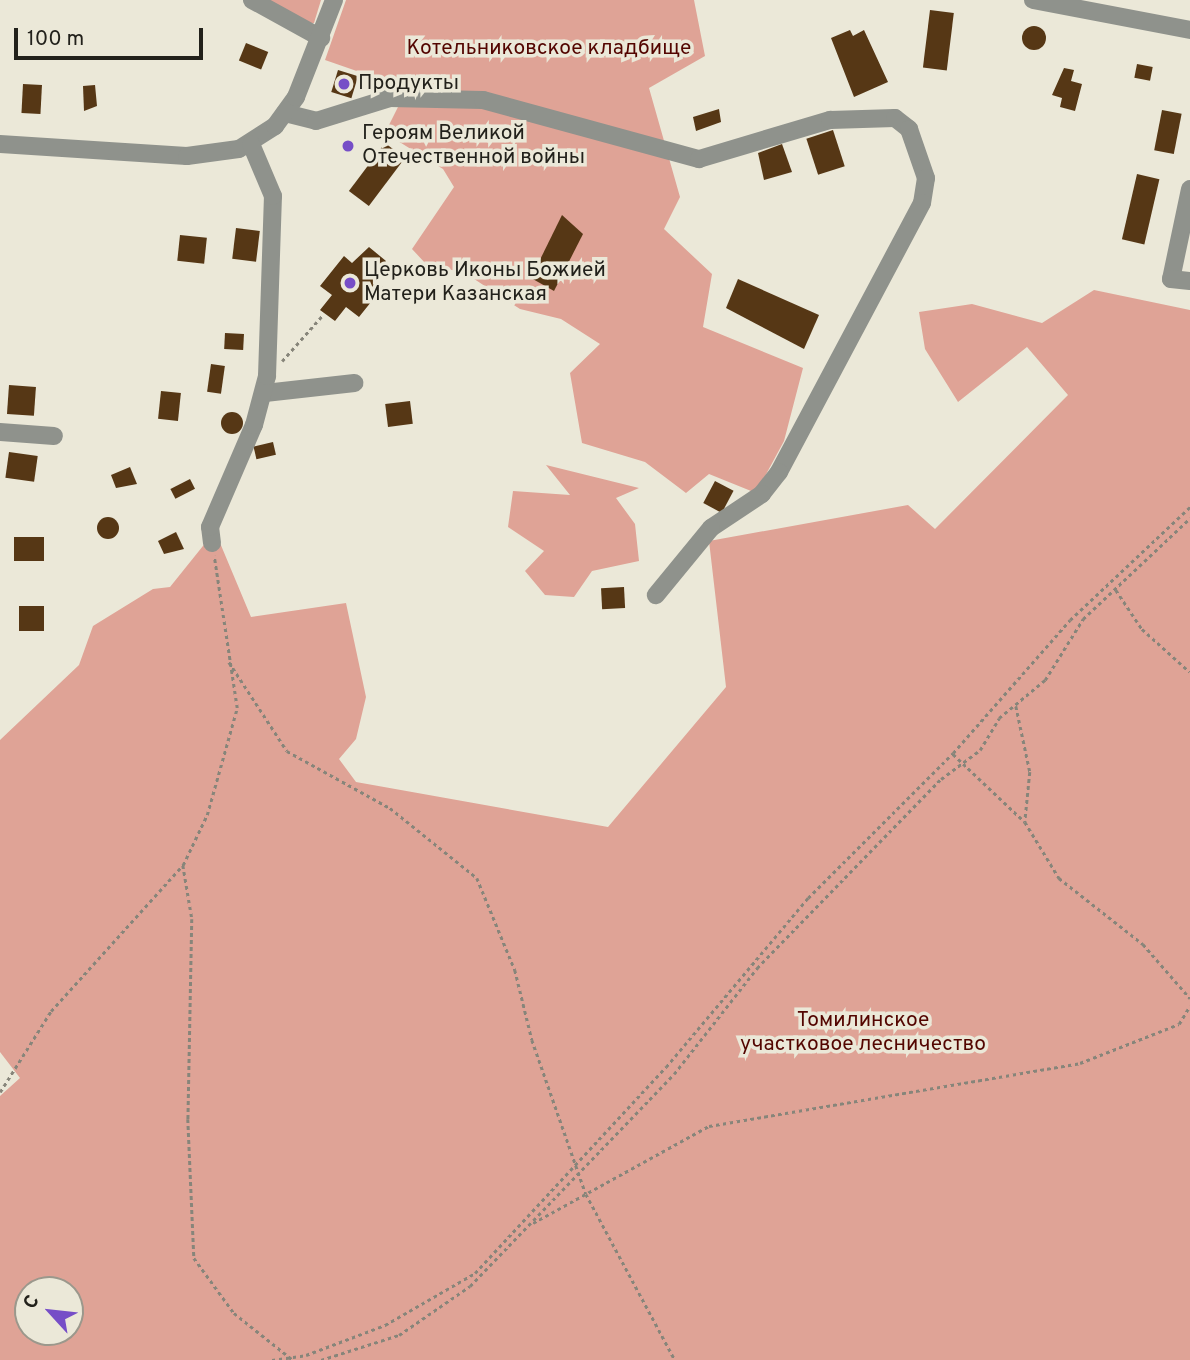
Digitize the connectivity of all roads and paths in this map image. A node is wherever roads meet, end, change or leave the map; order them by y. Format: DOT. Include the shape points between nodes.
graph roads {
  1 [pos="251,0"];
  2 [pos="334,0"];
  3 [pos="1033,0"];
  4 [pos="1190,30"];
  5 [pos="321,38"];
  6 [pos="285,113"];
  7 [pos="0,144"];
  8 [pos="251,144"];
  9 [pos="1190,189"];
  10 [pos="1190,281"];
  11 [pos="323,316"];
  12 [pos="354,383"];
  13 [pos="266,384"];
  14 [pos="0,432"];
  15 [pos="54,436"];
  16 [pos="1190,507"];
  17 [pos="1190,518"];
  18 [pos="212,543"];
  19 [pos="1116,589"];
  20 [pos="656,595"];
  21 [pos="229,662"];
  22 [pos="1190,673"];
  23 [pos="1016,706"];
  24 [pos="953,753"];
  25 [pos="963,766"];
  26 [pos="1025,822"];
  27 [pos="183,865"];
  28 [pos="1190,998"];
  29 [pos="1190,1006"];
  30 [pos="0,1093"];
  31 [pos="575,1162"];
  32 [pos="578,1172"];
  33 [pos="586,1194"];
  34 [pos="530,1225"];
  35 [pos="291,1359"];
  36 [pos="272,1360"];
  37 [pos="321,1360"];
  38 [pos="675,1360"];
  1 -- 5 [label="street"];
  2 -- 5 [label="street"];
  3 -- 4 [label="street"];
  5 -- 6 [label="street"];
  6 -- 8 [label="street"];
  6 -- 20 [label="street" via="316,121 390,98 483,100 699,159 830,120 895,118 909,129 926,178 922,203 779,472 762,494 711,528"];
  7 -- 8 [label="street" via="187,156"];
  8 -- 13 [label="street" via="273,196"];
  9 -- 10 [label="street" via="1171,279"];
  11 -- 13 [label="path"];
  12 -- 13 [label="street"];
  13 -- 18 [label="street" via="210,527"];
  14 -- 15 [label="street"];
  16 -- 24 [label="path" via="1070,620"];
  17 -- 19 [label="path"];
  18 -- 21 [label="path"];
  19 -- 22 [label="path" via="1142,629"];
  19 -- 23 [label="path" via="1070,634 1045,680"];
  21 -- 27 [label="path" via="237,708 207,814"];
  21 -- 31 [label="path" via="287,751 390,808 477,878 515,970"];
  23 -- 25 [label="path"];
  23 -- 26 [label="path" via="1030,772"];
  24 -- 25 [label="path"];
  24 -- 31 [label="path" via="755,955 666,1068"];
  25 -- 26 [label="path"];
  25 -- 32 [label="path" via="941,779 757,968 674,1074"];
  26 -- 28 [label="path" via="1059,878 1143,944"];
  27 -- 30 [label="path" via="51,1011"];
  27 -- 35 [label="path" via="192,919 188,1131 194,1258 234,1313"];
  29 -- 33 [label="path" via="1179,1024 1080,1063 709,1126"];
  31 -- 32 [label="path"];
  31 -- 35 [label="path" via="475,1273 385,1325"];
  32 -- 33 [label="path"];
  32 -- 34 [label="path"];
  33 -- 34 [label="path"];
  33 -- 38 [label="path"];
  34 -- 37 [label="path" via="471,1286 399,1335"];
  35 -- 36 [label="path"];
}
